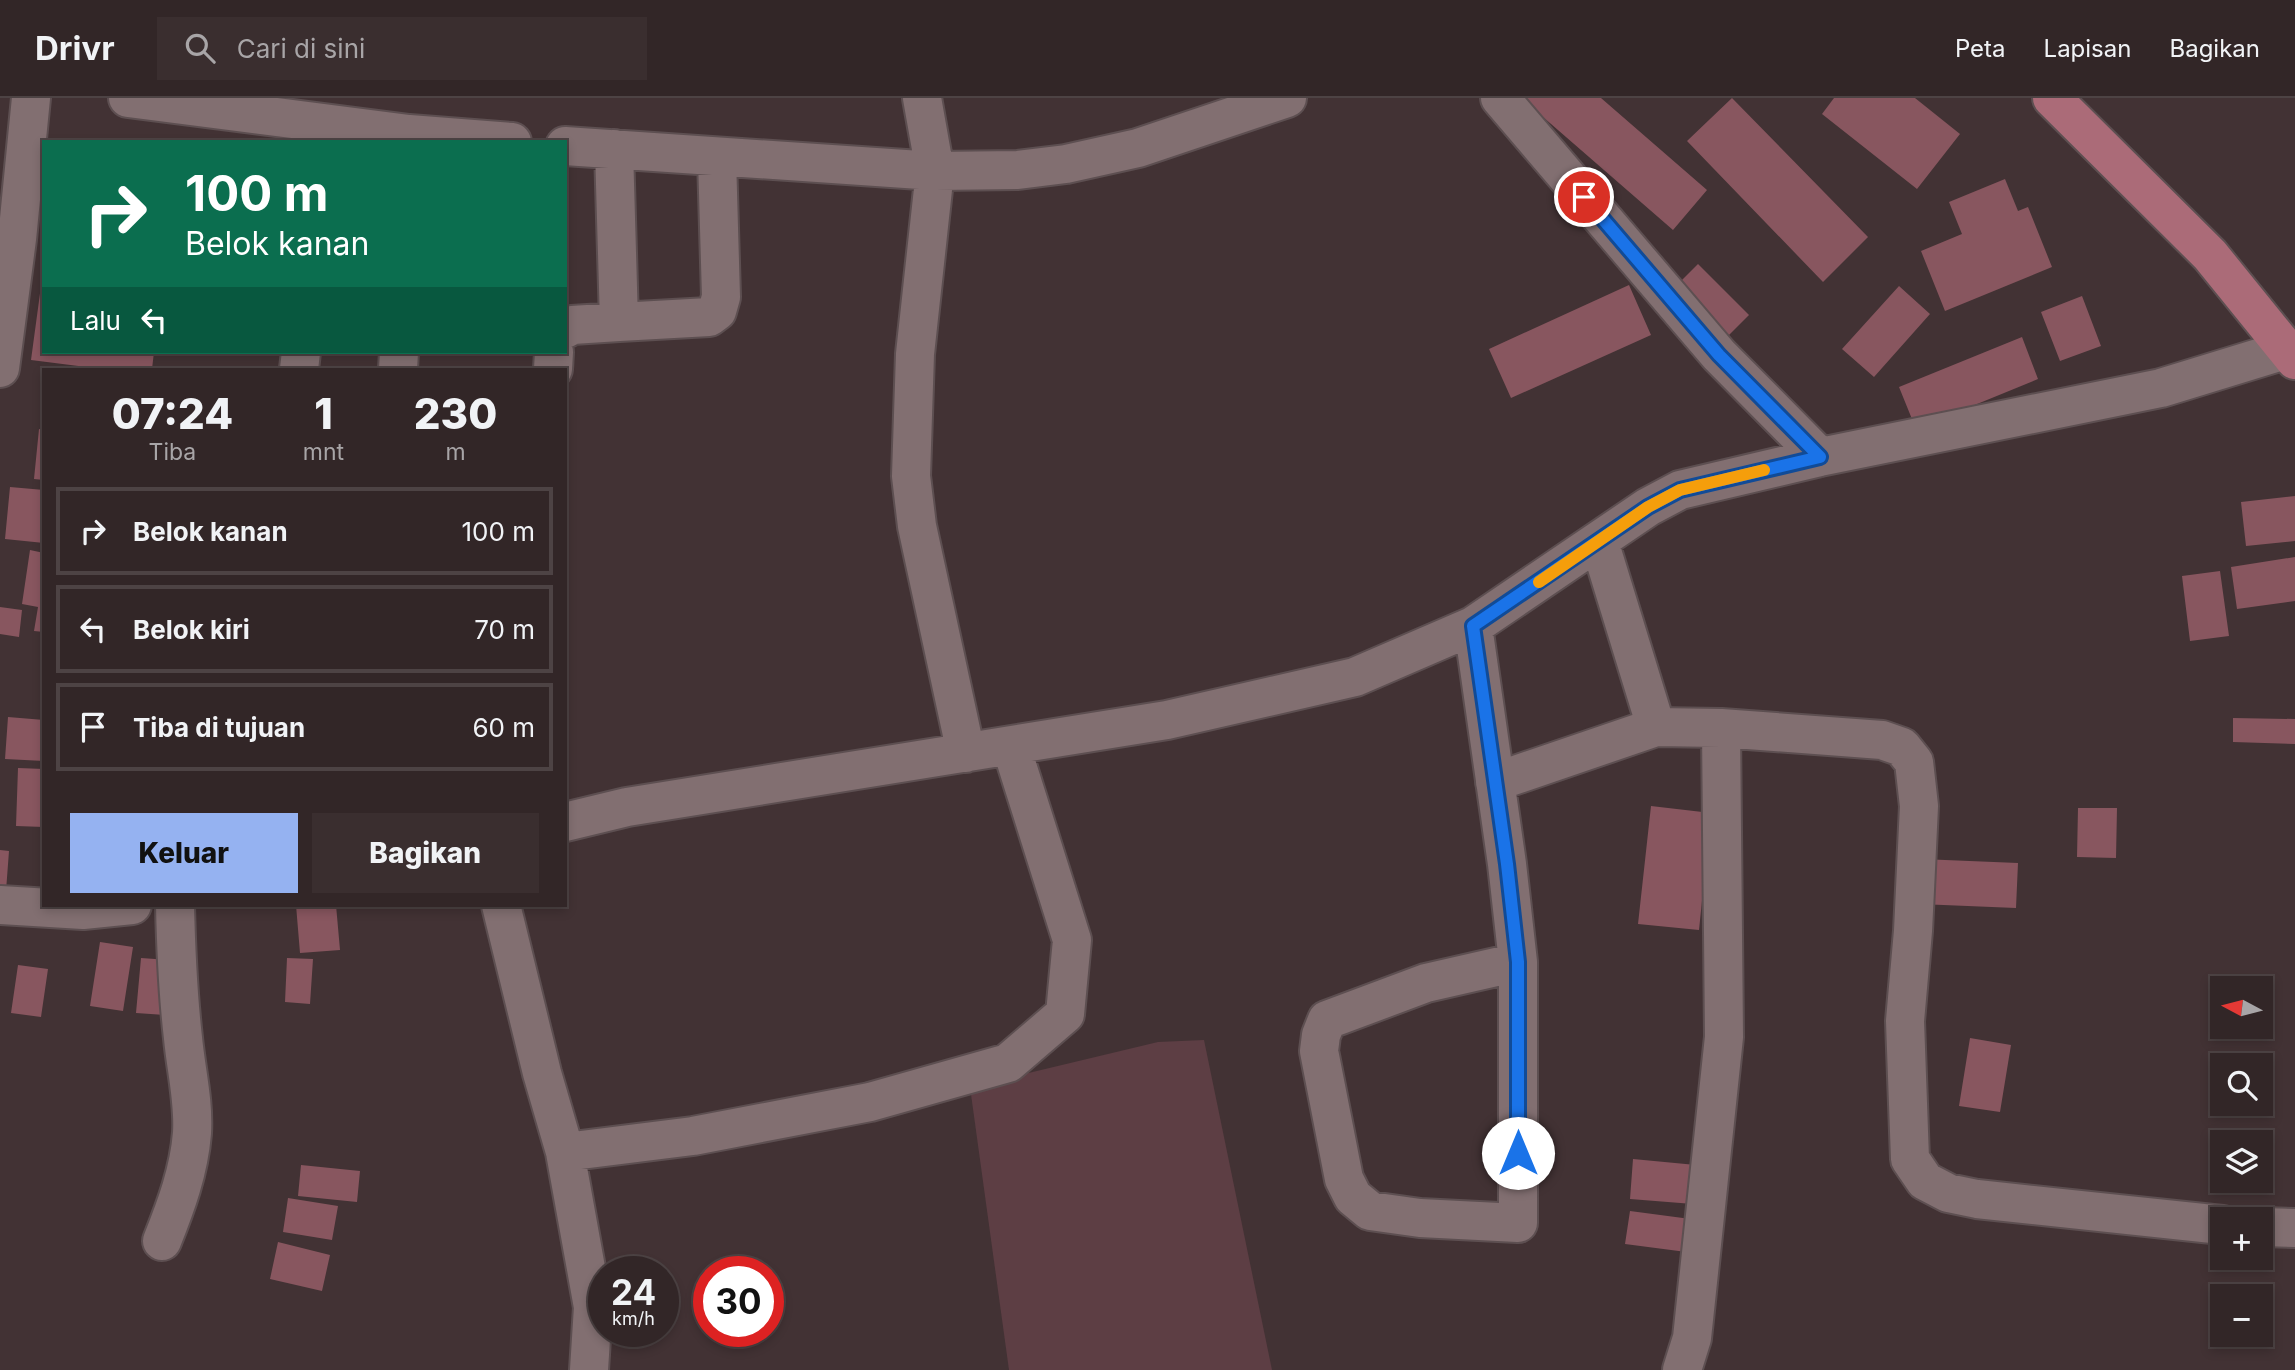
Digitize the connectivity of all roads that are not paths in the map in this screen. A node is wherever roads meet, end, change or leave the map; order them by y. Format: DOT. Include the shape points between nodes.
graph roads {
  1 [pos="31,98"];
  2 [pos="128,98"];
  3 [pos="922,98"];
  4 [pos="1287,98"];
  5 [pos="1500,98"];
  6 [pos="2052,98"];
  7 [pos="313,121"];
  8 [pos="409,138"];
  9 [pos="460,140"];
  10 [pos="567,146"];
  11 [pos="614,149"];
  12 [pos="717,158"];
  13 [pos="935,172"];
  14 [pos="619,322"];
  15 [pos="567,328"];
  16 [pos="2292,355"];
  17 [pos="0,368"];
  18 [pos="1820,457"];
  19 [pos="1599,541"];
  20 [pos="1473,626"];
  21 [pos="1656,727"];
  22 [pos="1721,728"];
  23 [pos="1011,746"];
  24 [pos="966,753"];
  25 [pos="1495,782"];
  26 [pos="567,822"];
  27 [pos="0,905"];
  28 [pos="112,907"];
  29 [pos="175,907"];
  30 [pos="501,907"];
  31 [pos="1518,962"];
  32 [pos="565,1152"];
  33 [pos="2210,1225"];
  34 [pos="2273,1227"];
  35 [pos="2295,1228"];
  36 [pos="162,1241"];
  37 [pos="589,1370"];
  38 [pos="1682,1370"];
  1 -- 17 [label="street"];
  2 -- 7 [label="street"];
  3 -- 13 [label="street"];
  4 -- 13 [label="street" via="1138,148 1066,164"];
  5 -- 18 [label="street" via="1719,355"];
  6 -- 16 [label="main road" via="2210,255"];
  7 -- 8 [label="street"];
  8 -- 9 [label="street"];
  10 -- 11 [label="street"];
  11 -- 12 [label="street"];
  11 -- 14 [label="street"];
  12 -- 13 [label="street"];
  12 -- 14 [label="street" via="721,297 717,311 709,317"];
  13 -- 24 [label="street" via="915,354 911,476 917,526"];
  14 -- 15 [label="street"];
  16 -- 18 [label="street" via="2161,388"];
  18 -- 19 [label="street" via="1680,490"];
  19 -- 20 [label="street"];
  19 -- 21 [label="street"];
  20 -- 23 [label="street" via="1355,677 1167,720"];
  20 -- 25 [label="street"];
  21 -- 22 [label="street"];
  21 -- 25 [label="street"];
  22 -- 33 [label="street" via="1882,740 1902,747 1914,762 1919,806 1905,1021 1910,1159 1925,1181 1948,1193 1977,1199"];
  22 -- 38 [label="street" via="1724,1037 1694,1326"];
  23 -- 24 [label="street"];
  23 -- 32 [label="street" via="1072,940 1065,1014 1008,1063 870,1102 693,1136"];
  24 -- 26 [label="street" via="627,807"];
  25 -- 31 [label="street"];
  27 -- 28 [label="street" via="83,910"];
  29 -- 36 [label="street" via="192,1136 183,1186"];
  30 -- 32 [label="street"];
  31 -- 31 [label="street" via="1426,983 1327,1020 1319,1051 1344,1179 1353,1197 1370,1211 1518,1223"];
  32 -- 37 [label="street" via="593,1307"];
  34 -- 35 [label="street"];
}
